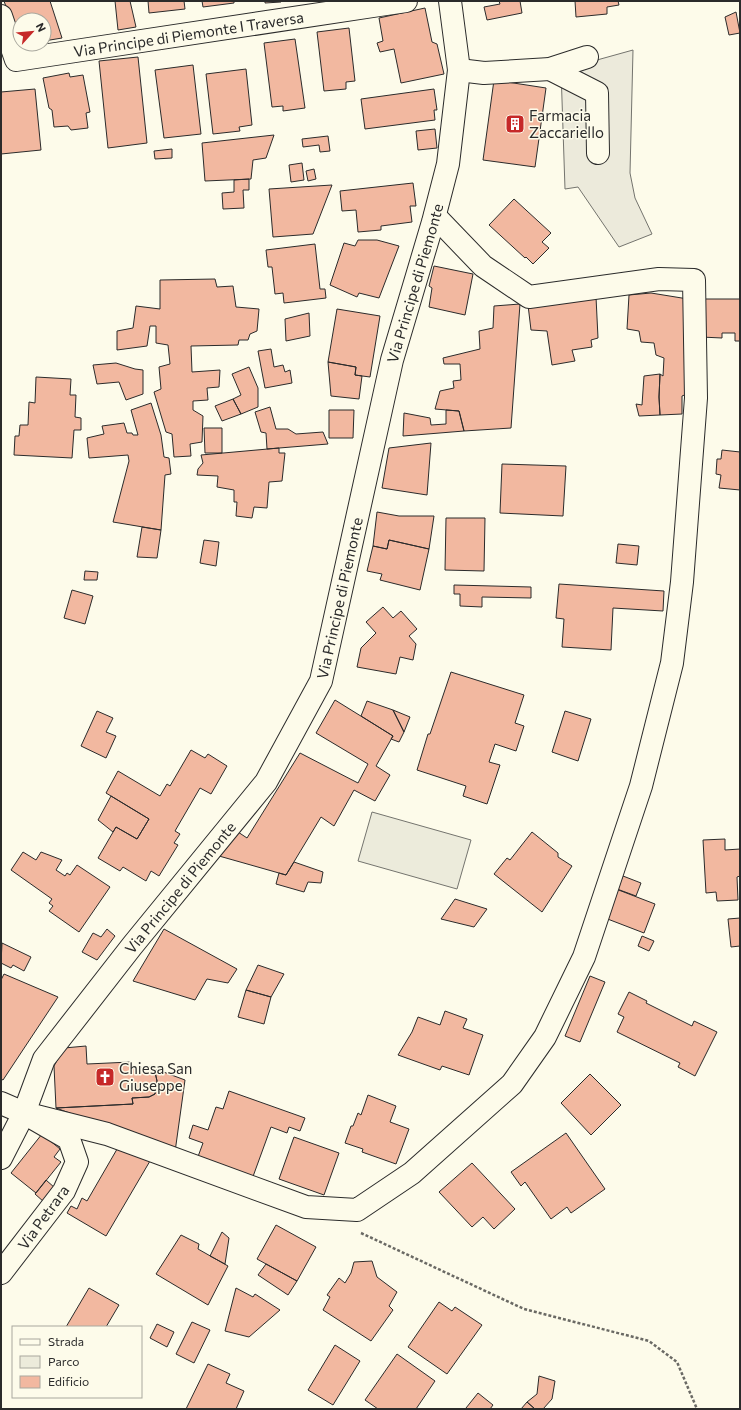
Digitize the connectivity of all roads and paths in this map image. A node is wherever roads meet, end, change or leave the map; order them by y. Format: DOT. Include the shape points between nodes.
graph roads {
  1 [pos="406,1"];
  2 [pos="450,1"];
  3 [pos="1,16"];
  4 [pos="587,57"];
  5 [pos="550,69"];
  6 [pos="459,70"];
  7 [pos="598,152"];
  8 [pos="434,216"];
  9 [pos="1,1102"];
  10 [pos="24,1113"];
  11 [pos="1,1158"];
  12 [pos="357,1231"];
  13 [pos="1,1273"];
  14 [pos="697,1409"];
  1 -- 3 [label="street, Via Principe di Piemonte I Traversa" via="16,60"];
  2 -- 6 [label="street, Via Principe di Piemonte"];
  4 -- 5 [label="street"];
  5 -- 6 [label="street" via="484,73"];
  5 -- 7 [label="street" via="597,93"];
  6 -- 8 [label="street, Via Principe di Piemonte" via="448,164"];
  8 -- 10 [label="street, Via Principe di Piemonte" via="392,360 321,680 266,782 132,946 44,1059"];
  8 -- 10 [label="street" via="483,266 528,297 660,279 694,280 696,398 682,582 672,663 641,786 584,957 545,1037 512,1084 412,1173 356,1210 306,1207 107,1134"];
  9 -- 10 [label="street"];
  10 -- 11 [label="street, Via Principe di Piemonte"];
  10 -- 13 [label="street, Via Petrara" via="69,1139 77,1162 64,1191"];
  12 -- 14 [label="path" via="524,1309 649,1341 677,1362"];
}
